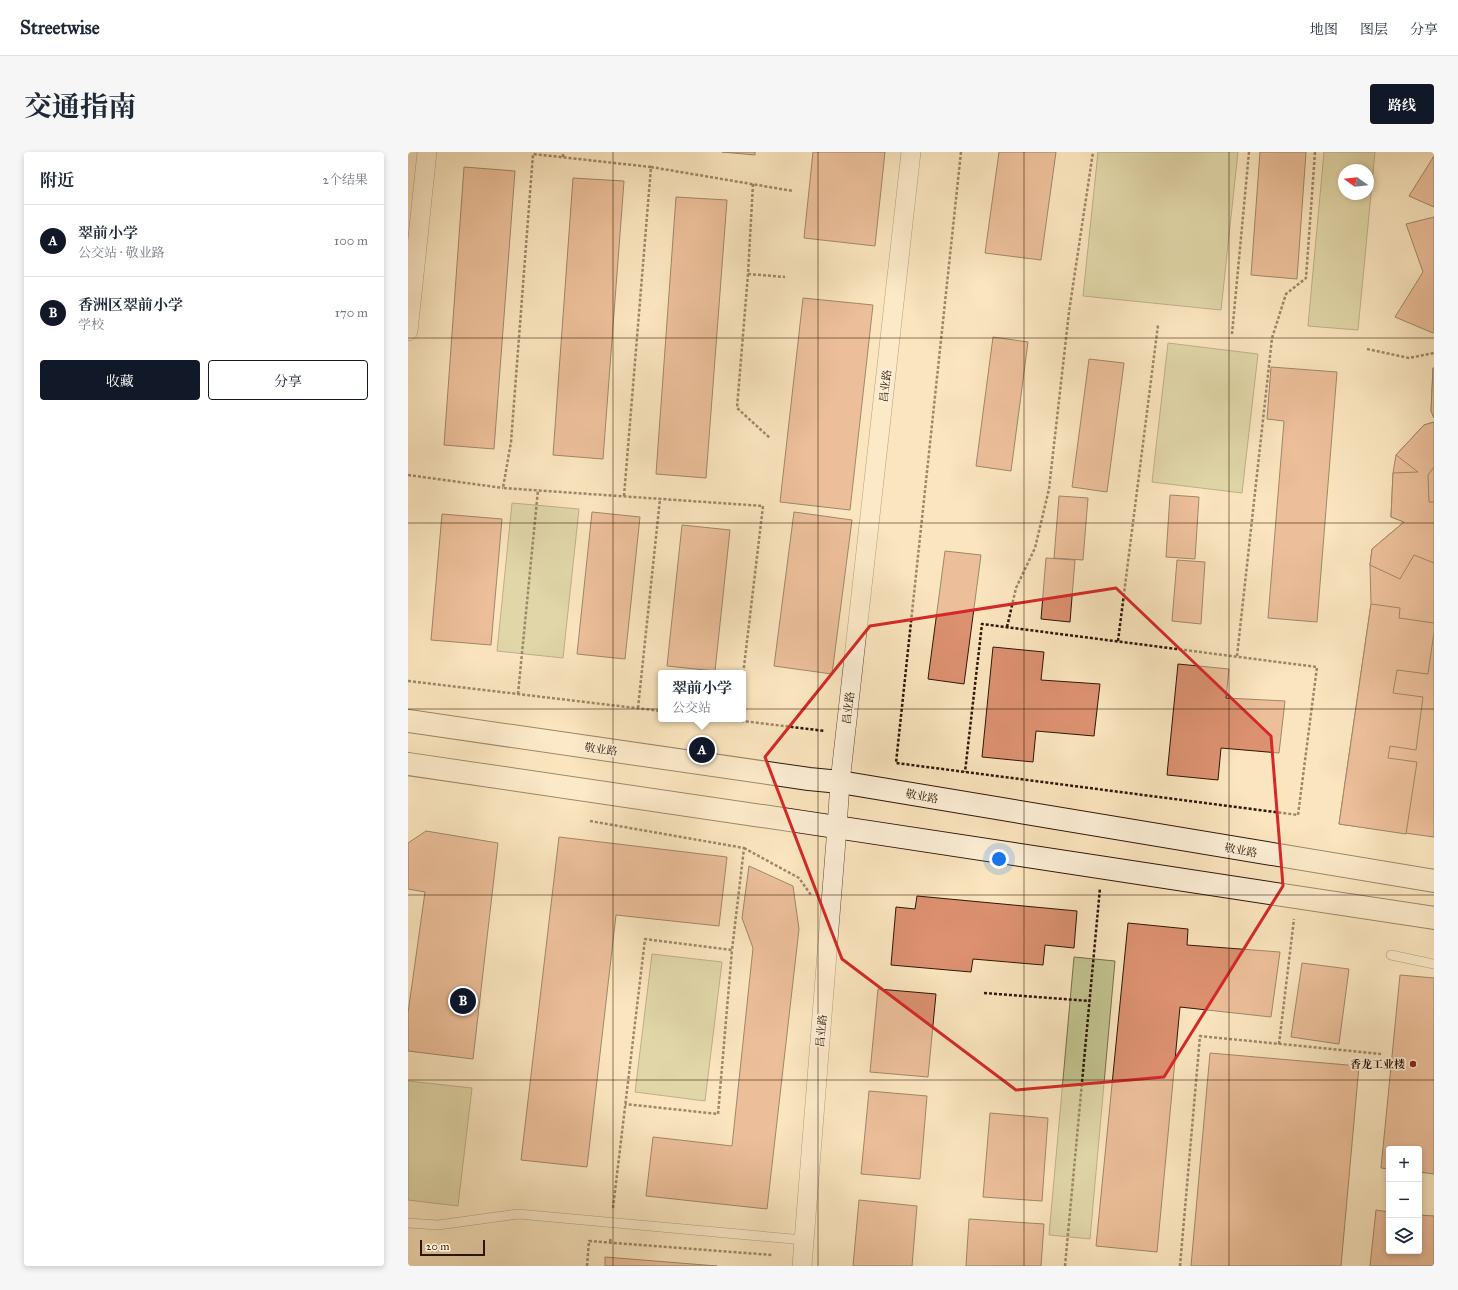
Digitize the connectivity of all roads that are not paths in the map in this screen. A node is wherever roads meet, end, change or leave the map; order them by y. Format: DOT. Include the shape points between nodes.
graph roads {
  1 [pos="427,152"];
  2 [pos="911,152"];
  3 [pos="408,331"];
  4 [pos="408,721"];
  5 [pos="408,764"];
  6 [pos="840,782"];
  7 [pos="837,828"];
  8 [pos="1434,881"];
  9 [pos="1434,918"];
  10 [pos="1391,954"];
  11 [pos="1434,964"];
  12 [pos="408,1223"];
  13 [pos="804,1240"];
  14 [pos="802,1266"];
  1 -- 3 [label="street"];
  2 -- 6 [label="street, 昌业路"];
  4 -- 6 [label="main road, 敬业路"];
  5 -- 7 [label="main road"];
  6 -- 7 [label="street, 昌业路"];
  6 -- 8 [label="main road, 敬业路"];
  7 -- 9 [label="main road"];
  7 -- 13 [label="street, 昌业路"];
  10 -- 11 [label="lane"];
  12 -- 13 [label="lane" via="438,1225 518,1214"];
  13 -- 14 [label="street, 昌业路"];
}
